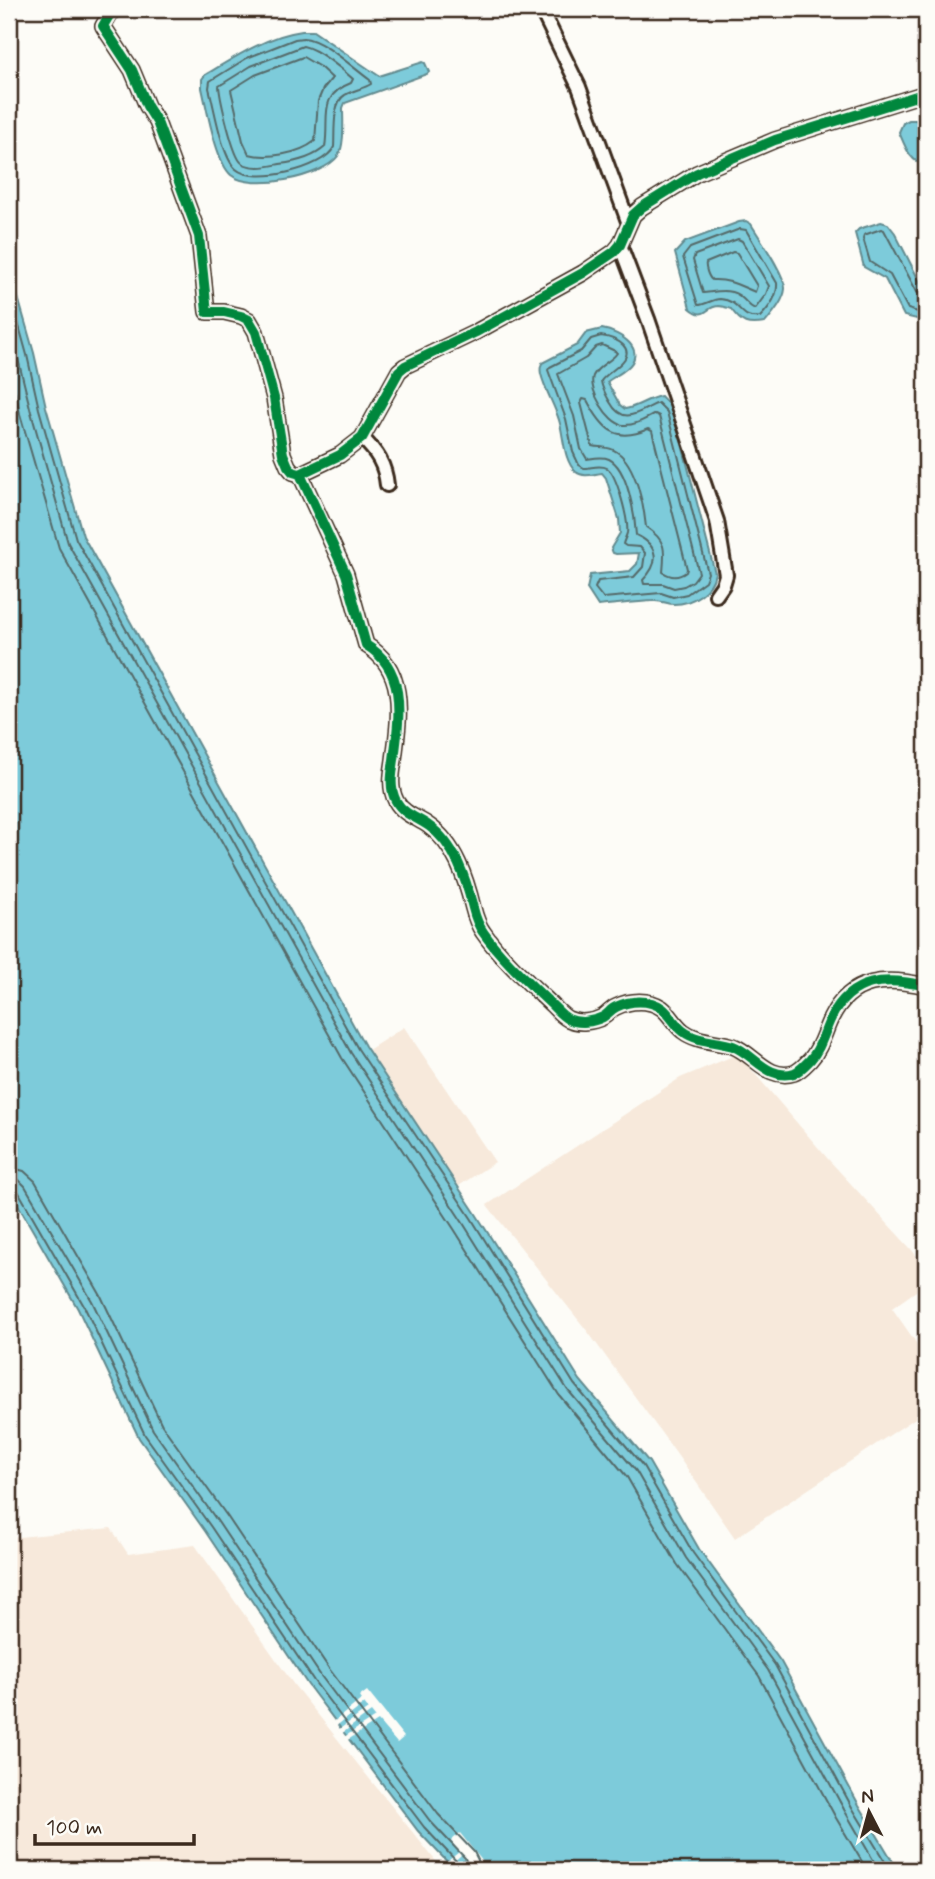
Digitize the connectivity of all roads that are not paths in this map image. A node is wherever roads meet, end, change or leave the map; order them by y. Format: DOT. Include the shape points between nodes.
graph roads {
  1 [pos="110,9"];
  2 [pos="541,9"];
  3 [pos="926,93"];
  4 [pos="629,224"];
  5 [pos="620,245"];
  6 [pos="362,438"];
  7 [pos="300,474"];
  8 [pos="387,485"];
  9 [pos="716,595"];
  10 [pos="926,986"];
  1 -- 7 [label="street" via="103,26 132,70 157,122 199,236 207,312 241,316 256,332 284,454 288,466"];
  2 -- 4 [label="street" via="579,87"];
  3 -- 4 [label="street" via="775,140 697,173 642,207"];
  4 -- 5 [label="street"];
  5 -- 6 [label="street" via="554,291 405,366"];
  5 -- 9 [label="street" via="717,521 726,575"];
  6 -- 7 [label="street" via="340,455"];
  6 -- 8 [label="street" via="382,461"];
  7 -- 10 [label="street" via="346,574 366,645 384,660 397,682 391,787 397,803 443,838 460,866 482,930 566,1018 591,1022 615,1007 646,1001 662,1008 684,1032 745,1052 768,1071 794,1073 817,1052 832,1016 854,989 886,980"];
}
